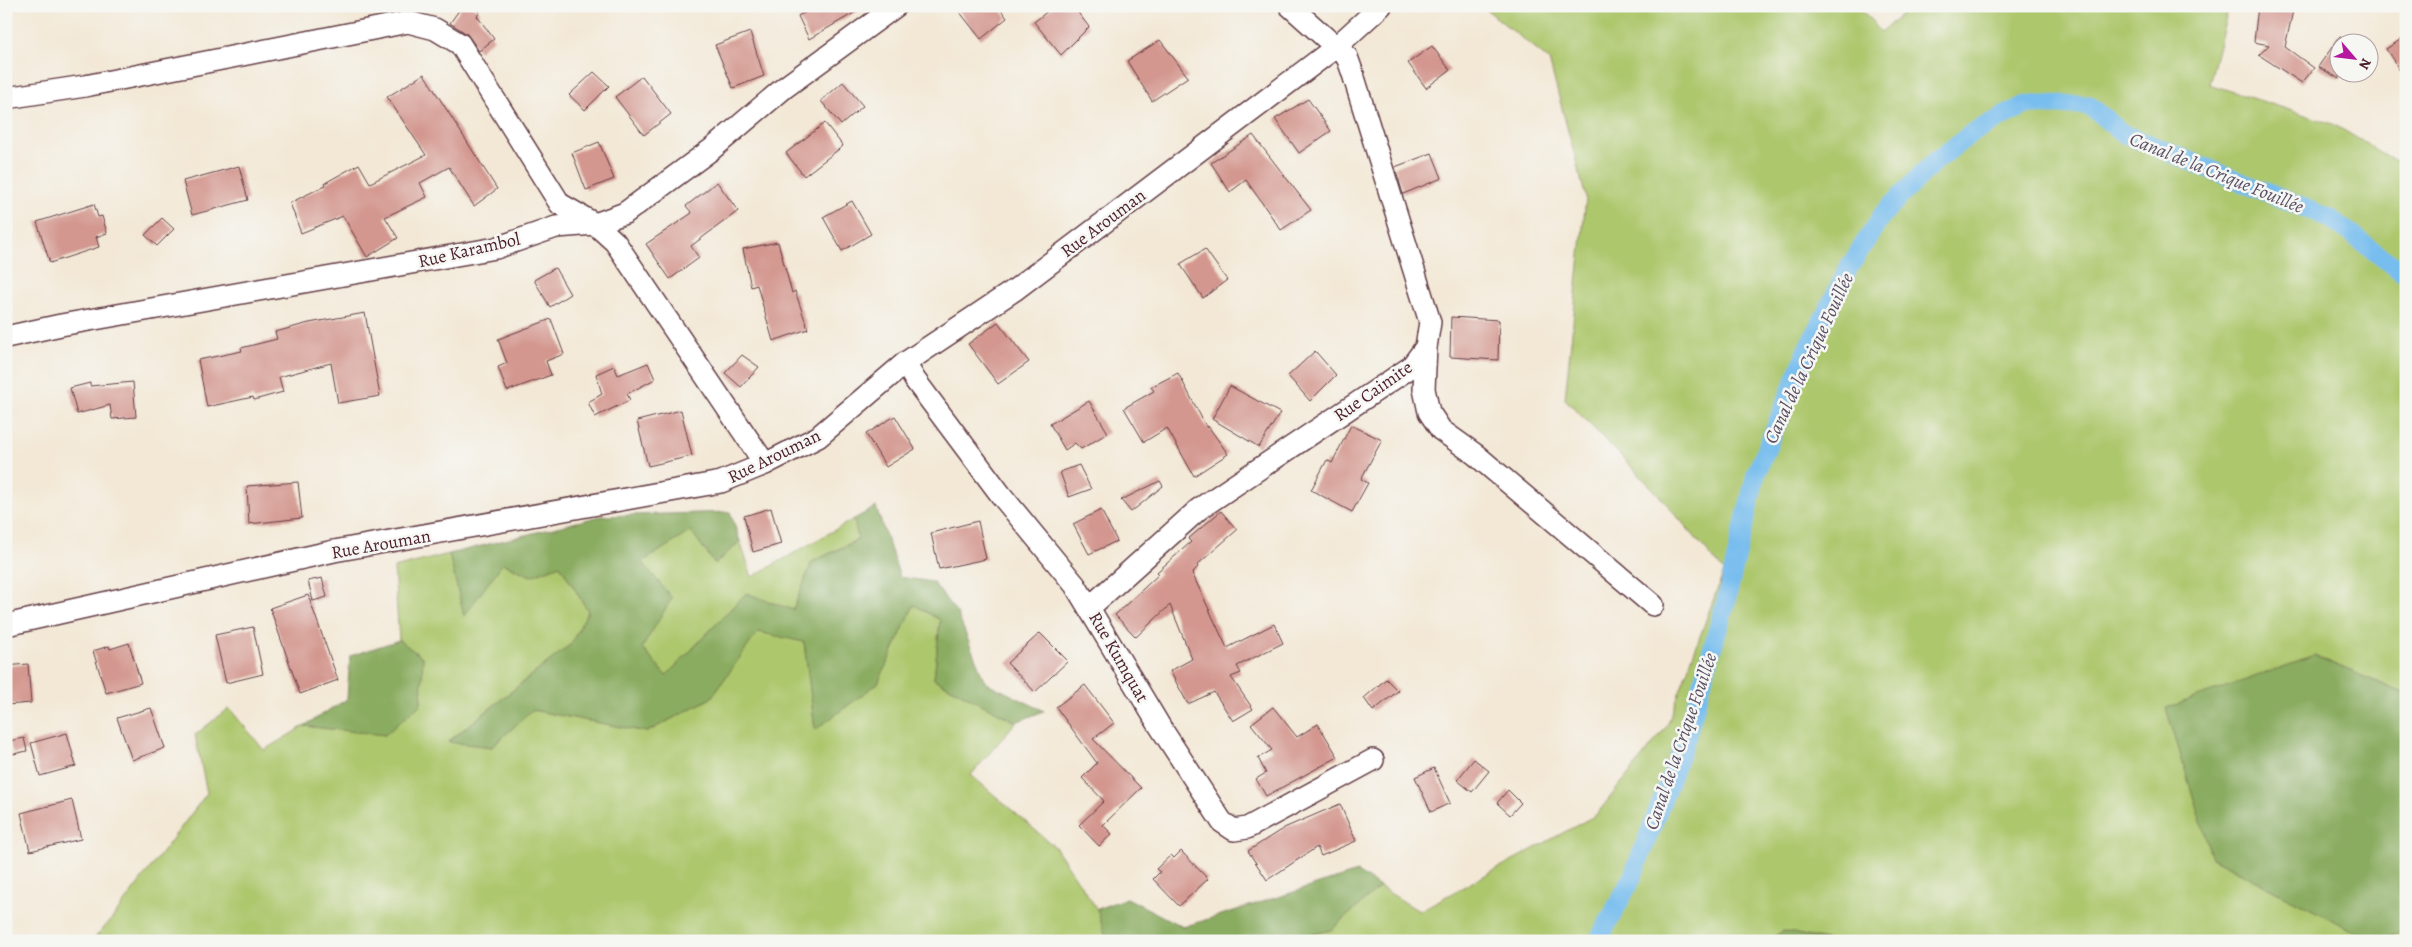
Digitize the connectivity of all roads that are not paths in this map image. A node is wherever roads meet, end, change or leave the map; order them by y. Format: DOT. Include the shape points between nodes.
graph roads {
  1 [pos="896,6"];
  2 [pos="1290,6"];
  3 [pos="1382,6"];
  4 [pos="1336,47"];
  5 [pos="6,98"];
  6 [pos="595,224"];
  7 [pos="6,338"];
  8 [pos="1426,347"];
  9 [pos="905,363"];
  10 [pos="765,464"];
  11 [pos="1653,605"];
  12 [pos="1090,607"];
  13 [pos="6,625"];
  14 [pos="1373,760"];
  1 -- 6 [label="street, Rue Karambol" via="784,88 712,149 625,212"];
  2 -- 4 [label="street, Rue Caimite"];
  3 -- 4 [label="street, Rue Arouman"];
  4 -- 8 [label="street, Rue Caimite" via="1347,57 1352,71 1430,322"];
  4 -- 9 [label="street, Rue Arouman" via="1016,289"];
  5 -- 6 [label="street" via="85,86 408,22 435,29 460,44 560,204"];
  6 -- 7 [label="street, Rue Karambol" via="556,226 496,248 61,325"];
  6 -- 10 [label="street" via="615,242"];
  8 -- 11 [label="street" via="1424,389 1428,412 1441,430 1476,455"];
  8 -- 12 [label="street, Rue Caimite" via="1412,367 1199,509"];
  9 -- 10 [label="street, Rue Arouman" via="818,437"];
  9 -- 12 [label="street, Rue Kumquat" via="1001,495 1075,584"];
  10 -- 13 [label="street, Rue Arouman" via="721,482 334,551"];
  12 -- 14 [label="street, Rue Kumquat" via="1158,724 1222,822 1234,830 1248,828"];
}
